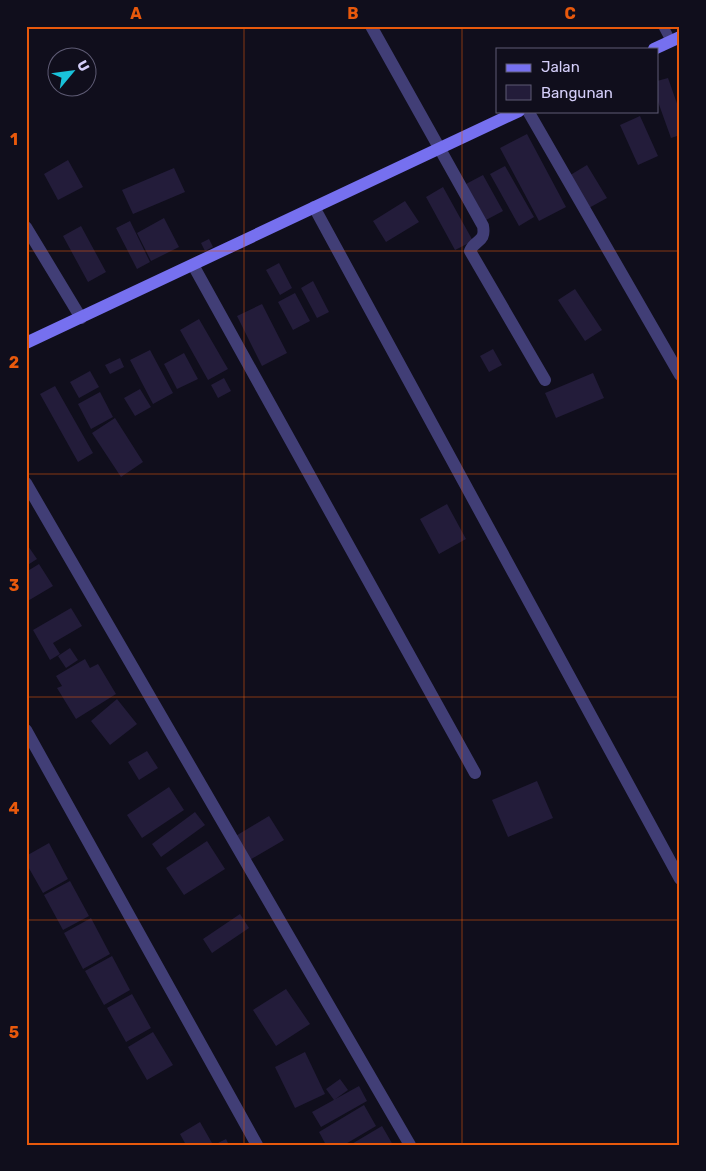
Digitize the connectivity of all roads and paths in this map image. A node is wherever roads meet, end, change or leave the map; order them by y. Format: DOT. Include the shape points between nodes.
graph roads {
  1 [pos="371,26"];
  2 [pos="663,26"];
  3 [pos="676,39"];
  4 [pos="656,48"];
  5 [pos="517,112"];
  6 [pos="529,112"];
  7 [pos="440,148"];
  8 [pos="314,208"];
  9 [pos="26,227"];
  10 [pos="193,265"];
  11 [pos="81,318"];
  12 [pos="26,344"];
  13 [pos="680,375"];
  14 [pos="545,380"];
  15 [pos="26,483"];
  16 [pos="26,730"];
  17 [pos="475,773"];
  18 [pos="680,879"];
  19 [pos="257,1145"];
  20 [pos="410,1145"];
  1 -- 7 [label="street"];
  2 -- 3 [label="lane"];
  3 -- 4 [label="street"];
  5 -- 7 [label="street"];
  6 -- 13 [label="street"];
  7 -- 8 [label="street"];
  7 -- 14 [label="street" via="483,226 482,239 470,251"];
  8 -- 10 [label="street"];
  8 -- 18 [label="street"];
  9 -- 11 [label="street"];
  10 -- 11 [label="street"];
  10 -- 17 [label="street"];
  11 -- 12 [label="street"];
  15 -- 20 [label="street"];
  16 -- 19 [label="street"];
}
